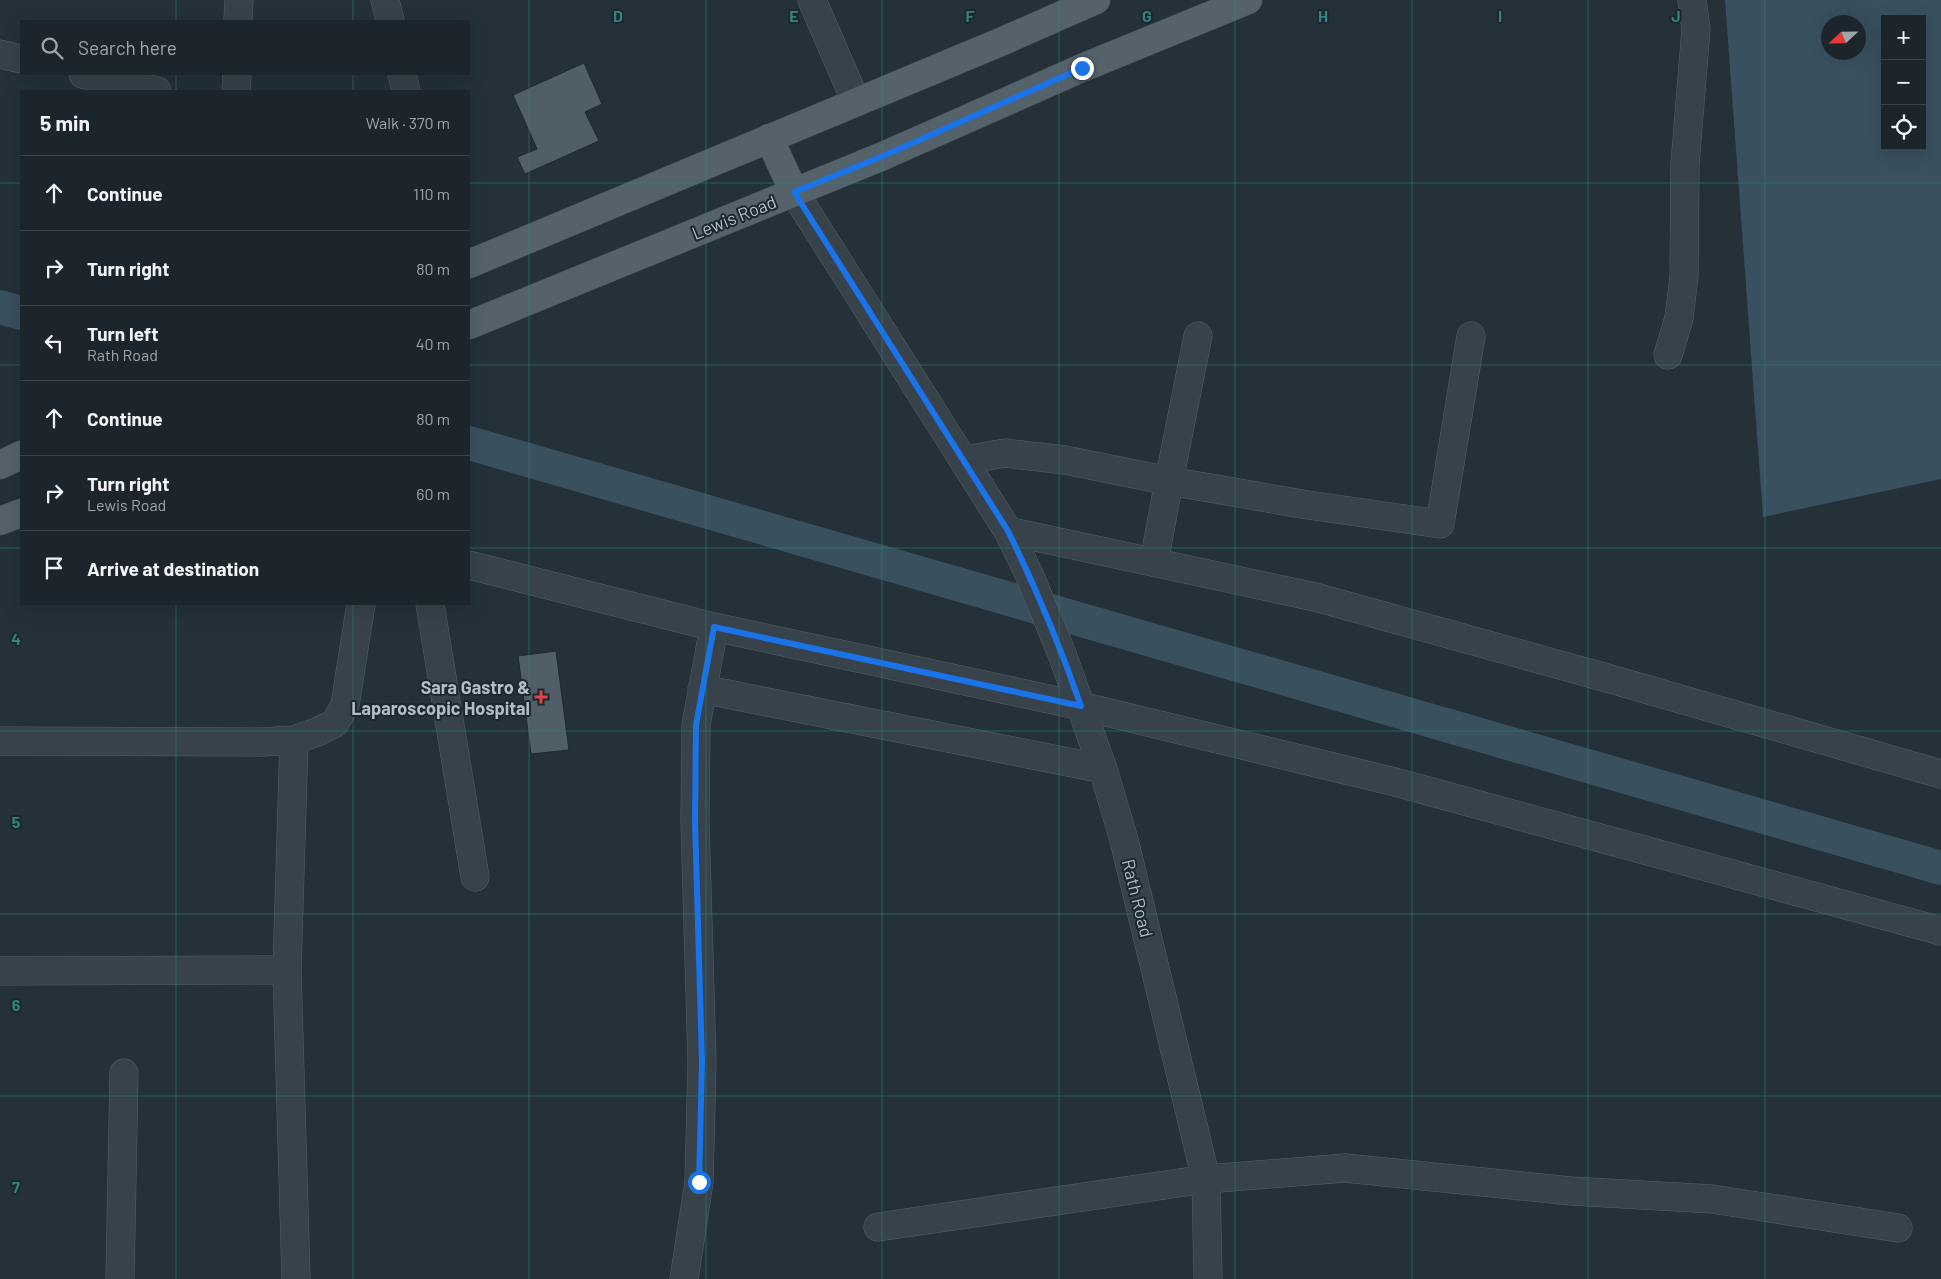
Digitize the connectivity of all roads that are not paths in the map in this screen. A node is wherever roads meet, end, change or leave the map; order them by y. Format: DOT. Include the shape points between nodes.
graph roads {
  1 [pos="239,0"];
  2 [pos="385,0"];
  3 [pos="812,0"];
  4 [pos="1248,0"];
  5 [pos="1692,0"];
  6 [pos="1091,1"];
  7 [pos="238,20"];
  8 [pos="390,20"];
  9 [pos="0,54"];
  10 [pos="20,59"];
  11 [pos="87,75"];
  12 [pos="236,75"];
  13 [pos="402,75"];
  14 [pos="153,90"];
  15 [pos="236,90"];
  16 [pos="406,90"];
  17 [pos="856,102"];
  18 [pos="770,138"];
  19 [pos="794,192"];
  20 [pos="470,264"];
  21 [pos="470,326"];
  22 [pos="1198,336"];
  23 [pos="1471,336"];
  24 [pos="1668,355"];
  25 [pos="20,455"];
  26 [pos="964,460"];
  27 [pos="0,464"];
  28 [pos="1169,481"];
  29 [pos="20,512"];
  30 [pos="0,521"];
  31 [pos="1008,531"];
  32 [pos="1154,562"];
  33 [pos="470,565"];
  34 [pos="361,605"];
  35 [pos="430,605"];
  36 [pos="714,627"];
  37 [pos="702,690"];
  38 [pos="1081,706"];
  39 [pos="294,740"];
  40 [pos="0,741"];
  41 [pos="1103,769"];
  42 [pos="1941,774"];
  43 [pos="475,877"];
  44 [pos="1941,931"];
  45 [pos="287,970"];
  46 [pos="0,971"];
  47 [pos="124,1073"];
  48 [pos="1206,1179"];
  49 [pos="878,1227"];
  50 [pos="1898,1228"];
  51 [pos="120,1279"];
  52 [pos="296,1279"];
  53 [pos="684,1279"];
  54 [pos="1208,1279"];
  1 -- 7 [label="street"];
  2 -- 8 [label="street"];
  3 -- 17 [label="street"];
  4 -- 19 [label="main road, Lewis Road"];
  5 -- 24 [label="street" via="1696,29 1685,164 1684,276 1679,318"];
  6 -- 17 [label="main road"];
  9 -- 10 [label="street"];
  11 -- 14 [label="street"];
  12 -- 15 [label="street"];
  13 -- 16 [label="street"];
  17 -- 18 [label="main road"];
  18 -- 19 [label="main road"];
  18 -- 20 [label="main road"];
  19 -- 21 [label="main road, Lewis Road"];
  19 -- 26 [label="street, Rath Road"];
  22 -- 28 [label="street"];
  23 -- 28 [label="street" via="1440,524"];
  25 -- 27 [label="main road"];
  26 -- 28 [label="street" via="1004,453 1065,460"];
  26 -- 31 [label="street, Rath Road"];
  28 -- 32 [label="street"];
  29 -- 30 [label="main road"];
  31 -- 32 [label="street"];
  31 -- 38 [label="street, Rath Road" via="1029,574"];
  32 -- 42 [label="street" via="1315,597"];
  33 -- 36 [label="street"];
  34 -- 39 [label="street" via="345,705 335,723"];
  35 -- 43 [label="street"];
  36 -- 37 [label="street"];
  36 -- 38 [label="street"];
  37 -- 41 [label="street"];
  37 -- 53 [label="street" via="696,725 695,821 702,1062 699,1182"];
  38 -- 41 [label="street, Rath Road"];
  38 -- 44 [label="street" via="1395,782"];
  39 -- 40 [label="street"];
  39 -- 45 [label="street"];
  41 -- 48 [label="street, Rath Road" via="1124,840"];
  45 -- 46 [label="street"];
  45 -- 52 [label="street"];
  47 -- 51 [label="street"];
  48 -- 49 [label="street"];
  48 -- 50 [label="street" via="1345,1168 1570,1191 1712,1199"];
  48 -- 54 [label="street, Rath Road"];
}
